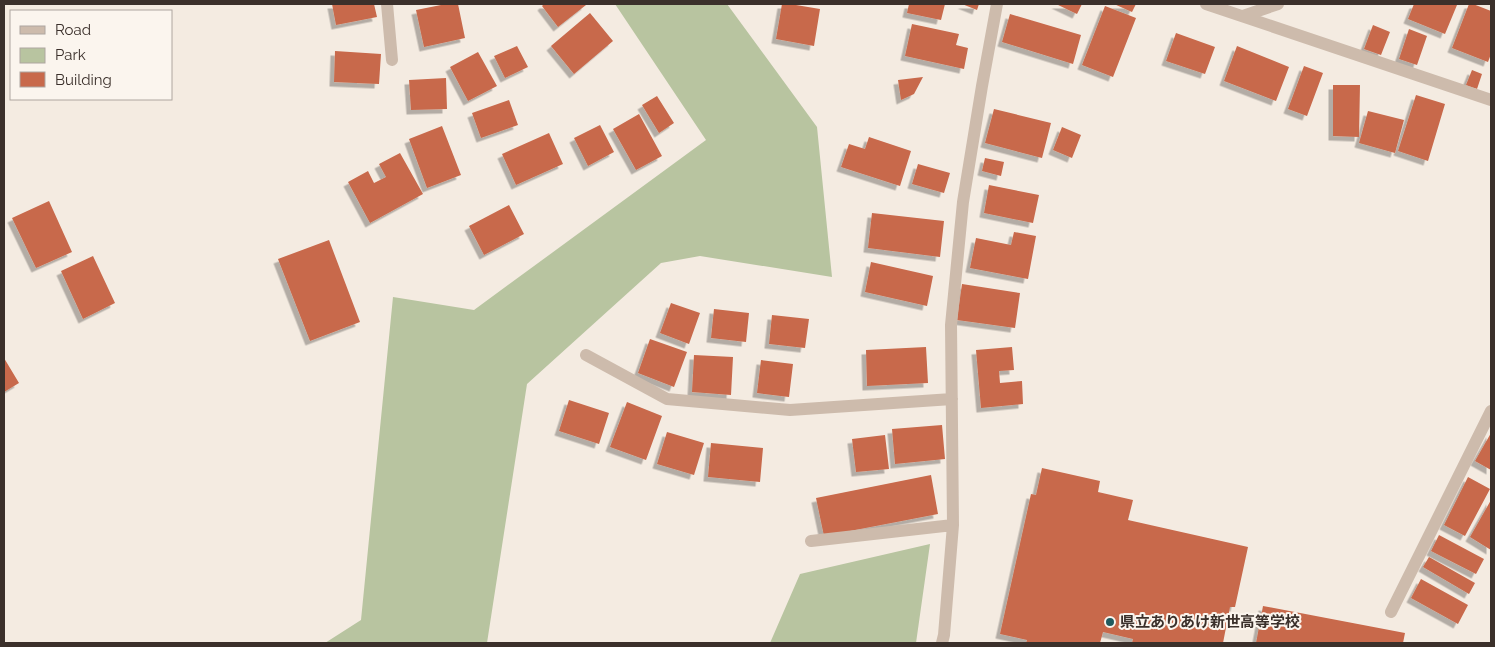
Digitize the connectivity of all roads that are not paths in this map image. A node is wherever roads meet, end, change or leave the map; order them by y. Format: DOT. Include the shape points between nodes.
graph roads {
  1 [pos="387,4"];
  2 [pos="997,4"];
  3 [pos="1206,4"];
  4 [pos="1278,4"];
  5 [pos="1243,16"];
  6 [pos="392,60"];
  7 [pos="1491,100"];
  8 [pos="586,355"];
  9 [pos="952,399"];
  10 [pos="1491,411"];
  11 [pos="953,524"];
  12 [pos="811,541"];
  13 [pos="1391,612"];
  14 [pos="942,643"];
  1 -- 6 [label="street"];
  2 -- 9 [label="street" via="963,202 951,324"];
  3 -- 5 [label="street"];
  4 -- 5 [label="street"];
  5 -- 7 [label="street"];
  8 -- 9 [label="street" via="667,399 790,410"];
  9 -- 11 [label="street"];
  10 -- 13 [label="street"];
  11 -- 12 [label="street"];
  11 -- 14 [label="street"];
}
